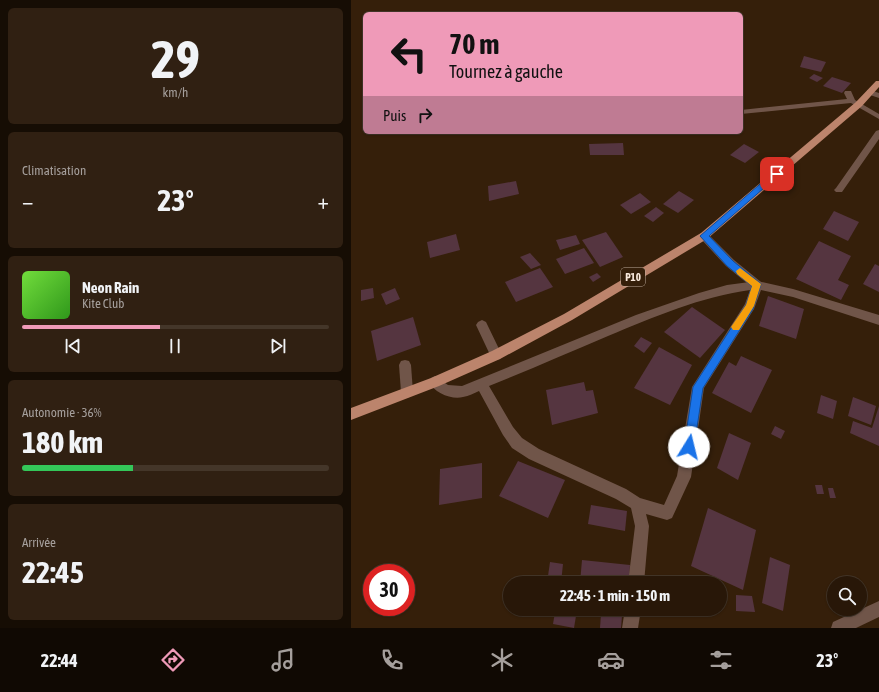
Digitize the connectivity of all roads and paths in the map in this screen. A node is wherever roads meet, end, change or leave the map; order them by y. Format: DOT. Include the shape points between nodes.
graph roads {
  1 [pos="879,83"];
  2 [pos="875,94"];
  3 [pos="853,99"];
  4 [pos="743,112"];
  5 [pos="879,117"];
  6 [pos="879,134"];
  7 [pos="839,190"];
  8 [pos="704,236"];
  9 [pos="757,284"];
  10 [pos="879,320"];
  11 [pos="482,325"];
  12 [pos="496,355"];
  13 [pos="405,365"];
  14 [pos="435,382"];
  15 [pos="482,385"];
  16 [pos="407,392"];
  17 [pos="351,414"];
  18 [pos="637,504"];
  19 [pos="637,576"];
  20 [pos="879,609"];
  21 [pos="632,616"];
  22 [pos="630,628"];
  23 [pos="839,628"];
  1 -- 2 [label="main road, P10"];
  2 -- 3 [label="main road, P10"];
  3 -- 4 [label="street"];
  3 -- 5 [label="street"];
  3 -- 8 [label="main road, P10"];
  6 -- 7 [label="street"];
  8 -- 9 [label="street" via="730,263"];
  8 -- 12 [label="main road, P10" via="568,317"];
  9 -- 10 [label="street"];
  9 -- 15 [label="street" via="727,289 678,304"];
  9 -- 18 [label="street" via="750,306 698,387 684,477 667,513"];
  11 -- 12 [label="street"];
  12 -- 14 [label="main road, P10"];
  13 -- 16 [label="street"];
  14 -- 15 [label="street" via="442,389 451,392 462,392"];
  14 -- 16 [label="main road, P10"];
  15 -- 18 [label="street" via="517,443 534,454 621,494"];
  16 -- 17 [label="main road, P10"];
  18 -- 19 [label="street" via="642,526"];
  20 -- 23 [label="street"];
  21 -- 22 [label="street"];
}
